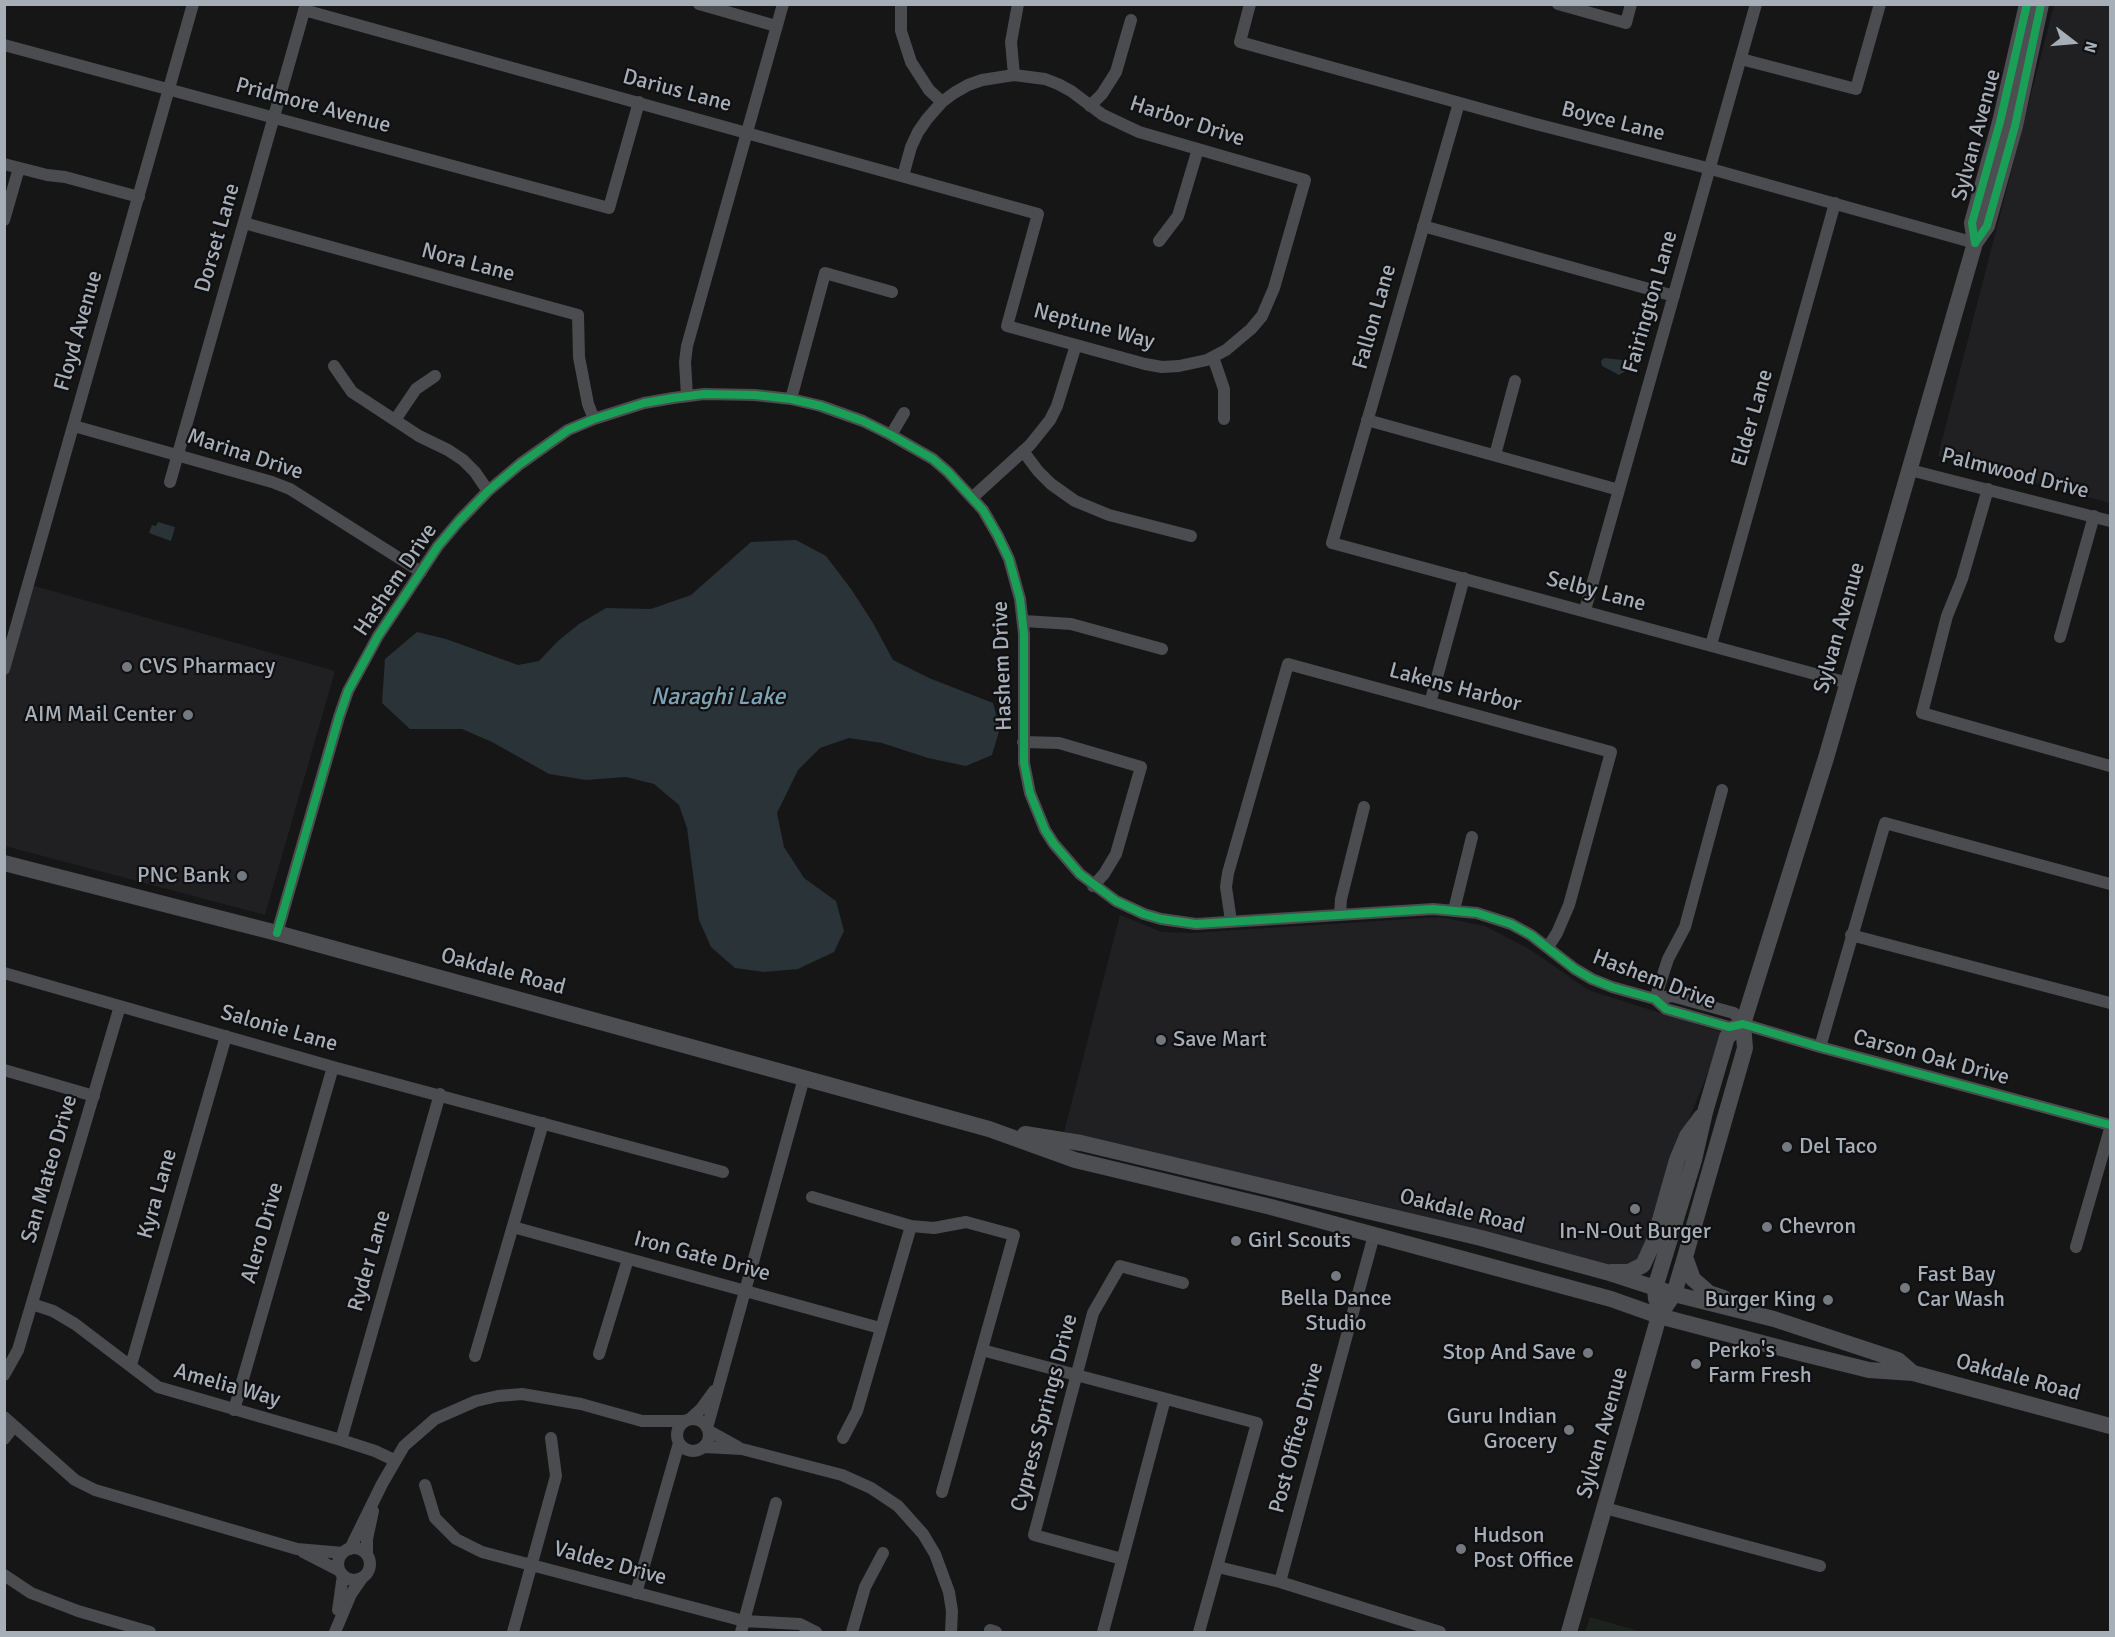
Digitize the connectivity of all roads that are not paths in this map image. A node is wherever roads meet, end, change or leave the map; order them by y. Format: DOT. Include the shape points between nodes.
graph roads {
  1 [pos="193,4"];
  2 [pos="699,4"];
  3 [pos="783,4"];
  4 [pos="901,4"];
  5 [pos="1018,4"];
  6 [pos="1251,4"];
  7 [pos="1558,4"];
  8 [pos="1631,4"];
  9 [pos="1756,4"];
  10 [pos="1880,4"];
  11 [pos="2027,4"];
  12 [pos="2041,4"];
  13 [pos="305,7"];
  14 [pos="1131,20"];
  15 [pos="776,26"];
  16 [pos="4,45"];
  17 [pos="1741,59"];
  18 [pos="1014,75"];
  19 [pos="169,89"];
  20 [pos="639,102"];
  21 [pos="942,102"];
  22 [pos="1459,103"];
  23 [pos="1090,106"];
  24 [pos="274,117"];
  25 [pos="747,132"];
  26 [pos="1198,149"];
  27 [pos="4,164"];
  28 [pos="19,168"];
  29 [pos="1711,169"];
  30 [pos="903,176"];
  31 [pos="1305,180"];
  32 [pos="139,197"];
  33 [pos="1835,203"];
  34 [pos="4,220"];
  35 [pos="244,223"];
  36 [pos="1423,226"];
  37 [pos="1159,241"];
  38 [pos="1975,243"];
  39 [pos="892,292"];
  40 [pos="1674,296"];
  41 [pos="1006,326"];
  42 [pos="1076,345"];
  43 [pos="1213,357"];
  44 [pos="334,366"];
  45 [pos="435,376"];
  46 [pos="1515,381"];
  47 [pos="687,396"];
  48 [pos="790,399"];
  49 [pos="904,413"];
  50 [pos="594,419"];
  51 [pos="1224,419"];
  52 [pos="395,420"];
  53 [pos="1367,420"];
  54 [pos="74,426"];
  55 [pos="891,435"];
  56 [pos="1023,451"];
  57 [pos="178,455"];
  58 [pos="1495,455"];
  59 [pos="1910,470"];
  60 [pos="170,482"];
  61 [pos="1988,489"];
  62 [pos="488,490"];
  63 [pos="1619,490"];
  64 [pos="973,497"];
  65 [pos="2094,516"];
  66 [pos="2110,520"];
  67 [pos="1191,536"];
  68 [pos="1332,543"];
  69 [pos="421,572"];
  70 [pos="1464,578"];
  71 [pos="1585,610"];
  72 [pos="1024,621"];
  73 [pos="2060,637"];
  74 [pos="1711,645"];
  75 [pos="1162,649"];
  76 [pos="4,669"];
  77 [pos="1848,683"];
  78 [pos="1430,703"];
  79 [pos="1023,742"];
  80 [pos="2110,766"];
  81 [pos="1722,790"];
  82 [pos="1364,807"];
  83 [pos="1472,837"];
  84 [pos="4,863"];
  85 [pos="31,870"];
  86 [pos="4,875"];
  87 [pos="2110,884"];
  88 [pos="1093,886"];
  89 [pos="1454,910"];
  90 [pos="1340,915"];
  91 [pos="1231,921"];
  92 [pos="277,933"];
  93 [pos="1851,935"];
  94 [pos="1548,947"];
  95 [pos="4,973"];
  96 [pos="1655,999"];
  97 [pos="2110,1003"];
  98 [pos="120,1006"];
  99 [pos="1743,1024"];
  100 [pos="226,1036"];
  101 [pos="1820,1047"];
  102 [pos="333,1067"];
  103 [pos="4,1070"];
  104 [pos="804,1078"];
  105 [pos="440,1094"];
  106 [pos="94,1095"];
  107 [pos="1705,1112"];
  108 [pos="543,1123"];
  109 [pos="2110,1127"];
  110 [pos="989,1129"];
  111 [pos="1075,1160"];
  112 [pos="1187,1168"];
  113 [pos="723,1172"];
  114 [pos="812,1197"];
  115 [pos="911,1226"];
  116 [pos="513,1227"];
  117 [pos="1374,1235"];
  118 [pos="2076,1247"];
  119 [pos="1685,1257"];
  120 [pos="628,1259"];
  121 [pos="1606,1272"];
  122 [pos="1183,1283"];
  123 [pos="1655,1288"];
  124 [pos="745,1291"];
  125 [pos="1674,1294"];
  126 [pos="32,1304"];
  127 [pos="1748,1311"];
  128 [pos="1659,1316"];
  129 [pos="880,1328"];
  130 [pos="982,1350"];
  131 [pos="1875,1352"];
  132 [pos="1800,1353"];
  133 [pos="599,1354"];
  134 [pos="476,1356"];
  135 [pos="131,1365"];
  136 [pos="1913,1373"];
  137 [pos="4,1375"];
  138 [pos="1077,1375"];
  139 [pos="719,1382"];
  140 [pos="1165,1399"];
  141 [pos="234,1410"];
  142 [pos="4,1417"];
  143 [pos="688,1420"];
  144 [pos="642,1421"];
  145 [pos="14,1426"];
  146 [pos="2110,1426"];
  147 [pos="708,1429"];
  148 [pos="550,1438"];
  149 [pos="843,1438"];
  150 [pos="4,1439"];
  151 [pos="341,1440"];
  152 [pos="679,1442"];
  153 [pos="699,1449"];
  154 [pos="742,1449"];
  155 [pos="394,1460"];
  156 [pos="670,1482"];
  157 [pos="425,1485"];
  158 [pos="942,1492"];
  159 [pos="373,1503"];
  160 [pos="776,1503"];
  161 [pos="1605,1508"];
  162 [pos="297,1548"];
  163 [pos="347,1551"];
  164 [pos="883,1553"];
  165 [pos="367,1555"];
  166 [pos="1122,1559"];
  167 [pos="531,1565"];
  168 [pos="1820,1566"];
  169 [pos="1218,1567"];
  170 [pos="341,1573"];
  171 [pos="4,1575"];
  172 [pos="362,1578"];
  173 [pos="1280,1582"];
  174 [pos="636,1593"];
  175 [pos="337,1627"];
  176 [pos="743,1627"];
  177 [pos="150,1632"];
  178 [pos="513,1632"];
  179 [pos="816,1632"];
  180 [pos="852,1632"];
  181 [pos="951,1632"];
  182 [pos="1103,1632"];
  183 [pos="1199,1632"];
  184 [pos="1440,1632"];
  185 [pos="1569,1632"];
  1 -- 19 [label="street, Floyd Avenue"];
  2 -- 15 [label="street"];
  3 -- 15 [label="street"];
  4 -- 21 [label="street" via="901,31 911,62 924,84"];
  5 -- 18 [label="street" via="1011,42"];
  6 -- 22 [label="street, Boyce Lane" via="1240,42"];
  7 -- 8 [label="street" via="1626,23"];
  9 -- 17 [label="street, Fairington Lane"];
  10 -- 17 [label="street" via="1856,88"];
  11 -- 38 [label="main road, Sylvan Avenue" via="1972,223"];
  12 -- 38 [label="main road, Sylvan Avenue" via="2015,126 1988,226"];
  13 -- 20 [label="street, Darius Lane"];
  13 -- 24 [label="street, Dorset Lane"];
  14 -- 23 [label="street" via="1116,72"];
  15 -- 25 [label="street"];
  16 -- 19 [label="street, Pridmore Avenue"];
  17 -- 29 [label="street, Fairington Lane"];
  18 -- 21 [label="street, Harbor Drive" via="975,83"];
  18 -- 23 [label="street, Harbor Drive" via="1058,84"];
  19 -- 24 [label="street, Pridmore Avenue"];
  19 -- 32 [label="street, Floyd Avenue"];
  20 -- 24 [label="street, Pridmore Avenue" via="609,208"];
  20 -- 25 [label="street, Darius Lane"];
  21 -- 30 [label="street, Harbor Drive" via="918,132"];
  22 -- 29 [label="street, Boyce Lane"];
  22 -- 36 [label="street, Fallon Lane"];
  23 -- 26 [label="street, Harbor Drive" via="1139,132"];
  24 -- 35 [label="street, Dorset Lane"];
  25 -- 30 [label="street, Darius Lane"];
  25 -- 47 [label="street" via="687,345"];
  26 -- 31 [label="street, Harbor Drive"];
  26 -- 37 [label="street" via="1178,216"];
  27 -- 28 [label="street"];
  28 -- 32 [label="street"];
  28 -- 34 [label="street"];
  29 -- 33 [label="street, Boyce Lane"];
  29 -- 40 [label="street, Fairington Lane"];
  30 -- 41 [label="street, Darius Lane" via="1038,214"];
  31 -- 43 [label="street, Neptune Way" via="1265,309 1239,341"];
  32 -- 54 [label="street, Floyd Avenue"];
  33 -- 38 [label="street, Boyce Lane"];
  33 -- 74 [label="street, Elder Lane"];
  35 -- 50 [label="street, Nora Lane" via="578,315 579,357"];
  35 -- 57 [label="street, Dorset Lane"];
  36 -- 40 [label="street"];
  36 -- 53 [label="street, Fallon Lane"];
  38 -- 59 [label="main road, Sylvan Avenue"];
  39 -- 48 [label="street" via="825,273"];
  40 -- 63 [label="street, Fairington Lane"];
  41 -- 42 [label="street, Neptune Way"];
  42 -- 43 [label="street, Neptune Way" via="1162,366 1192,364"];
  42 -- 56 [label="street" via="1050,420"];
  43 -- 51 [label="street" via="1224,389"];
  44 -- 52 [label="street" via="352,392"];
  45 -- 52 [label="street" via="416,389"];
  46 -- 58 [label="street"];
  47 -- 48 [label="street, Hashem Drive" via="735,394"];
  47 -- 50 [label="street, Hashem Drive" via="644,403"];
  48 -- 55 [label="street, Hashem Drive" via="841,412"];
  49 -- 55 [label="street"];
  50 -- 62 [label="street, Hashem Drive" via="568,430"];
  52 -- 62 [label="street" via="464,460"];
  53 -- 58 [label="street"];
  53 -- 68 [label="street, Fallon Lane"];
  54 -- 57 [label="street, Marina Drive"];
  54 -- 76 [label="street, Floyd Avenue"];
  55 -- 64 [label="street, Hashem Drive" via="933,459"];
  56 -- 64 [label="street"];
  56 -- 67 [label="street" via="1051,484 1075,501 1109,515"];
  57 -- 60 [label="street, Dorset Lane"];
  57 -- 69 [label="street, Marina Drive" via="290,489"];
  58 -- 63 [label="street"];
  59 -- 61 [label="street, Palmwood Drive"];
  59 -- 77 [label="main road, Sylvan Avenue"];
  61 -- 65 [label="street, Palmwood Drive"];
  61 -- 80 [label="street" via="1947,616 1922,713"];
  62 -- 69 [label="street, Hashem Drive"];
  63 -- 71 [label="street, Fairington Lane"];
  64 -- 72 [label="street, Hashem Drive" via="1009,559"];
  65 -- 66 [label="street, Palmwood Drive"];
  65 -- 73 [label="street"];
  68 -- 70 [label="street, Selby Lane"];
  69 -- 92 [label="street, Hashem Drive" via="378,636 348,691"];
  70 -- 71 [label="street, Selby Lane"];
  70 -- 78 [label="street"];
  71 -- 74 [label="street, Selby Lane"];
  72 -- 75 [label="street" via="1071,624"];
  72 -- 79 [label="street, Hashem Drive"];
  74 -- 77 [label="street, Selby Lane"];
  77 -- 99 [label="main road, Sylvan Avenue"];
  78 -- 91 [label="street, Lakens Harbor" via="1288,664 1228,873"];
  78 -- 94 [label="street, Lakens Harbor" via="1611,752 1569,905"];
  79 -- 88 [label="street, Hashem Drive" via="1030,793 1045,830 1065,858"];
  79 -- 88 [label="street" via="1059,743 1141,767 1116,854"];
  81 -- 96 [label="street" via="1685,927 1668,959"];
  82 -- 90 [label="street"];
  83 -- 89 [label="street"];
  84 -- 85 [label="main road, Oakdale Road"];
  85 -- 86 [label="main road"];
  85 -- 92 [label="main road, Oakdale Road"];
  87 -- 93 [label="street" via="1885,823"];
  88 -- 91 [label="street, Hashem Drive" via="1130,908 1161,919 1196,924"];
  89 -- 90 [label="street, Hashem Drive"];
  89 -- 94 [label="street, Hashem Drive" via="1501,920"];
  90 -- 91 [label="street, Hashem Drive"];
  92 -- 104 [label="main road, Oakdale Road"];
  93 -- 97 [label="street"];
  93 -- 101 [label="street"];
  94 -- 96 [label="street, Hashem Drive" via="1592,979"];
  95 -- 98 [label="street, Salonie Lane"];
  96 -- 99 [label="street, Hashem Drive" via="1672,996 1734,1012"];
  98 -- 100 [label="street, Salonie Lane"];
  98 -- 106 [label="street, San Mateo Drive"];
  99 -- 101 [label="street, Carson Oak Drive"];
  99 -- 107 [label="main road, Sylvan Avenue" via="1727,1037"];
  99 -- 119 [label="main road, Sylvan Avenue" via="1745,1048"];
  100 -- 102 [label="street, Salonie Lane"];
  100 -- 135 [label="street, Kyra Lane"];
  101 -- 109 [label="street, Carson Oak Drive"];
  102 -- 105 [label="street, Salonie Lane"];
  102 -- 141 [label="street, Alero Drive"];
  103 -- 106 [label="street"];
  104 -- 110 [label="main road, Oakdale Road"];
  104 -- 124 [label="street"];
  105 -- 108 [label="street, Salonie Lane"];
  105 -- 151 [label="street, Ryder Lane"];
  106 -- 126 [label="street, San Mateo Drive"];
  107 -- 121 [label="main road" via="1687,1136 1677,1160 1654,1241 1643,1265 1629,1272"];
  107 -- 123 [label="main road, Sylvan Avenue"];
  108 -- 113 [label="street, Salonie Lane"];
  108 -- 116 [label="street"];
  109 -- 118 [label="street"];
  110 -- 111 [label="main road, Oakdale Road"];
  110 -- 112 [label="main road, Oakdale Road" via="1081,1143"];
  111 -- 112 [label="main road" via="1113,1161 1164,1173"];
  111 -- 117 [label="main road, Oakdale Road"];
  112 -- 121 [label="main road, Oakdale Road"];
  114 -- 115 [label="street"];
  115 -- 129 [label="street"];
  115 -- 130 [label="street" via="934,1228 966,1222 1014,1235"];
  116 -- 120 [label="street, Iron Gate Drive"];
  116 -- 134 [label="street"];
  117 -- 128 [label="main road, Oakdale Road" via="1611,1299"];
  117 -- 173 [label="street, Post Office Drive"];
  119 -- 125 [label="main road, Sylvan Avenue"];
  119 -- 127 [label="main road" via="1693,1280 1701,1287"];
  120 -- 124 [label="street, Iron Gate Drive"];
  120 -- 133 [label="street"];
  121 -- 123 [label="main road, Oakdale Road"];
  122 -- 138 [label="street, Cypress Springs Drive" via="1120,1266 1093,1313"];
  123 -- 125 [label="main road, Oakdale Road"];
  123 -- 128 [label="main road, Sylvan Avenue"];
  124 -- 129 [label="street, Iron Gate Drive"];
  124 -- 139 [label="street"];
  125 -- 127 [label="main road, Oakdale Road"];
  125 -- 128 [label="main road, Sylvan Avenue"];
  126 -- 135 [label="street, Amelia Way" via="75,1324"];
  126 -- 137 [label="street, San Mateo Drive" via="18,1350"];
  127 -- 131 [label="main road, Oakdale Road"];
  128 -- 132 [label="main road, Oakdale Road"];
  128 -- 161 [label="main road, Sylvan Avenue"];
  129 -- 149 [label="street" via="857,1411"];
  130 -- 138 [label="street"];
  130 -- 158 [label="street"];
  131 -- 132 [label="main road" via="1867,1358 1813,1347"];
  131 -- 136 [label="main road, Oakdale Road" via="1898,1360"];
  132 -- 136 [label="main road, Oakdale Road" via="1869,1370"];
  135 -- 141 [label="street, Amelia Way" via="158,1387"];
  136 -- 146 [label="main road, Oakdale Road"];
  138 -- 140 [label="street"];
  138 -- 166 [label="street, Cypress Springs Drive" via="1034,1535"];
  139 -- 143 [label="street" via="701,1409"];
  139 -- 147 [label="street"];
  140 -- 166 [label="street"];
  140 -- 169 [label="street" via="1257,1423"];
  141 -- 151 [label="street, Amelia Way"];
  142 -- 145 [label="street"];
  143 -- 144 [label="street"];
  143 -- 147 [label="street" via="700,1420"];
  143 -- 152 [label="street" via="677,1432"];
  144 -- 152 [label="street"];
  144 -- 155 [label="street" via="552,1398 498,1396 435,1419"];
  145 -- 150 [label="street"];
  145 -- 162 [label="street" via="75,1480 95,1490"];
  147 -- 153 [label="street" via="709,1439"];
  147 -- 154 [label="street"];
  148 -- 167 [label="street" via="556,1476"];
  151 -- 155 [label="street, Amelia Way"];
  152 -- 153 [label="street" via="685,1449"];
  152 -- 156 [label="street"];
  153 -- 154 [label="street"];
  153 -- 156 [label="street"];
  154 -- 181 [label="street" via="842,1475 898,1506 923,1534 939,1564 949,1592"];
  155 -- 159 [label="street"];
  156 -- 174 [label="street"];
  157 -- 167 [label="street, Valdez Drive" via="435,1518 456,1539"];
  159 -- 163 [label="street"];
  159 -- 165 [label="street"];
  160 -- 176 [label="street"];
  161 -- 168 [label="street"];
  161 -- 185 [label="main road, Sylvan Avenue"];
  162 -- 163 [label="street"];
  162 -- 170 [label="street"];
  163 -- 165 [label="street" via="359,1550"];
  163 -- 170 [label="street" via="339,1560"];
  164 -- 180 [label="street" via="865,1587"];
  165 -- 172 [label="street" via="369,1569"];
  166 -- 182 [label="street"];
  167 -- 174 [label="street, Valdez Drive"];
  167 -- 178 [label="street"];
  169 -- 173 [label="street"];
  169 -- 183 [label="street"];
  170 -- 172 [label="street" via="352,1580"];
  170 -- 175 [label="street"];
  171 -- 177 [label="street" via="31,1593"];
  172 -- 175 [label="street"];
  173 -- 184 [label="street"];
  174 -- 176 [label="street, Valdez Drive"];
  176 -- 179 [label="street, Valdez Drive" via="800,1624"];
}
